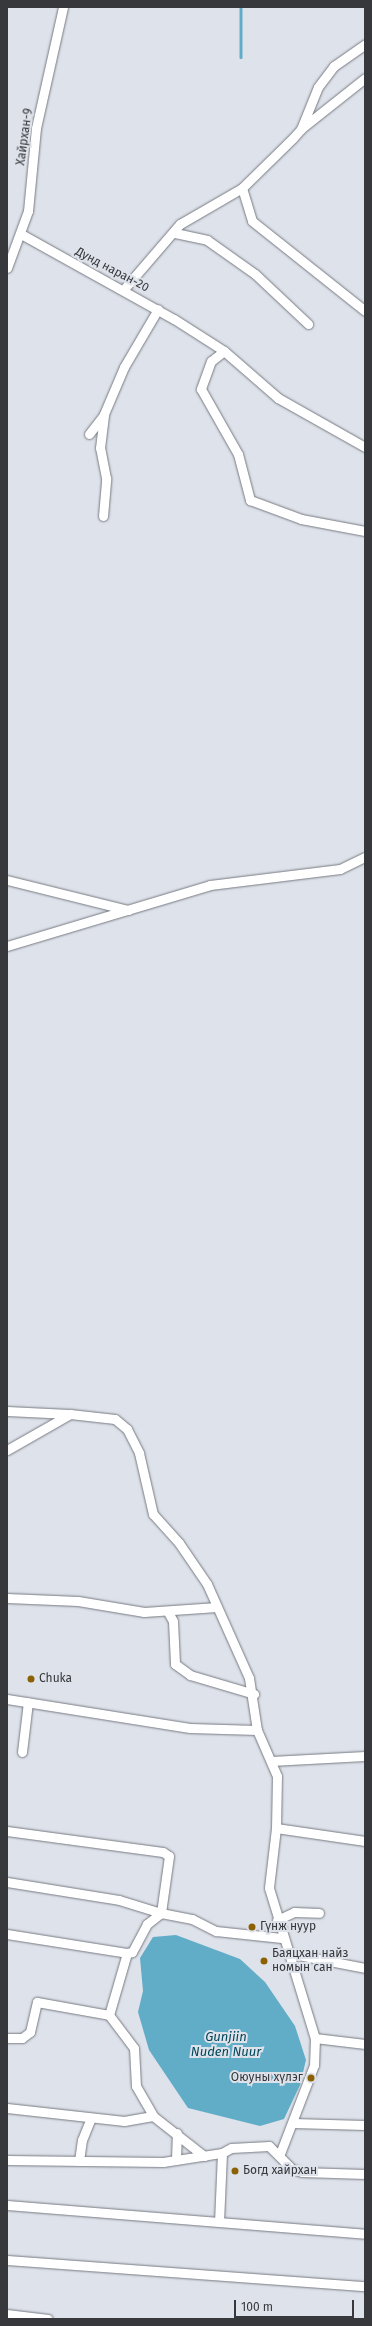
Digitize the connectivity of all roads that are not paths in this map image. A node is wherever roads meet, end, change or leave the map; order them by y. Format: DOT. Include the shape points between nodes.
graph roads {
  1 [pos="63,7"];
  2 [pos="365,44"];
  3 [pos="365,78"];
  4 [pos="301,129"];
  5 [pos="242,188"];
  6 [pos="175,233"];
  7 [pos="21,234"];
  8 [pos="7,268"];
  9 [pos="124,289"];
  10 [pos="158,309"];
  11 [pos="365,311"];
  12 [pos="308,324"];
  13 [pos="224,351"];
  14 [pos="104,414"];
  15 [pos="90,434"];
  16 [pos="365,448"];
  17 [pos="103,516"];
  18 [pos="365,531"];
  19 [pos="365,857"];
  20 [pos="7,880"];
  21 [pos="131,911"];
  22 [pos="7,946"];
  23 [pos="7,1411"];
  24 [pos="98,1413"];
  25 [pos="70,1414"];
  26 [pos="7,1450"];
  27 [pos="7,1598"];
  28 [pos="217,1607"];
  29 [pos="168,1612"];
  30 [pos="254,1694"];
  31 [pos="7,1699"];
  32 [pos="28,1702"];
  33 [pos="257,1730"];
  34 [pos="22,1752"];
  35 [pos="365,1756"];
  36 [pos="271,1761"];
  37 [pos="276,1828"];
  38 [pos="7,1831"];
  39 [pos="365,1841"];
  40 [pos="7,1882"];
  41 [pos="161,1913"];
  42 [pos="319,1913"];
  43 [pos="277,1920"];
  44 [pos="7,1934"];
  45 [pos="282,1938"];
  46 [pos="288,1952"];
  47 [pos="127,1953"];
  48 [pos="365,1968"];
  49 [pos="109,2015"];
  50 [pos="7,2038"];
  51 [pos="315,2038"];
  52 [pos="365,2044"];
  53 [pos="7,2108"];
  54 [pos="153,2116"];
  55 [pos="91,2118"];
  56 [pos="293,2123"];
  57 [pos="365,2125"];
  58 [pos="177,2133"];
  59 [pos="222,2153"];
  60 [pos="204,2156"];
  61 [pos="279,2156"];
  62 [pos="7,2160"];
  63 [pos="176,2160"];
  64 [pos="79,2161"];
  65 [pos="365,2174"];
  66 [pos="7,2205"];
  67 [pos="219,2222"];
  68 [pos="365,2234"];
  69 [pos="7,2260"];
  70 [pos="365,2286"];
  71 [pos="7,2314"];
  72 [pos="48,2319"];
  1 -- 7 [label="street, Хайрхан-9" via="36,128 28,211"];
  2 -- 4 [label="street" via="334,66 318,87"];
  3 -- 4 [label="street"];
  4 -- 5 [label="street"];
  5 -- 6 [label="street" via="180,224"];
  5 -- 11 [label="street" via="252,221"];
  6 -- 9 [label="street"];
  6 -- 12 [label="street" via="207,240 255,274"];
  7 -- 8 [label="street, Хайрхан-9"];
  7 -- 9 [label="street, Дунд наран-20"];
  9 -- 10 [label="street, Дунд наран-20"];
  10 -- 13 [label="street, Дунд наран-20"];
  10 -- 14 [label="street" via="124,368"];
  13 -- 16 [label="street, Дунд наран-20" via="278,398"];
  13 -- 18 [label="street" via="211,361 201,389 238,454 250,500 301,519"];
  14 -- 15 [label="street"];
  14 -- 17 [label="street" via="100,448 106,478"];
  19 -- 21 [label="street" via="340,869 210,886"];
  20 -- 21 [label="street" via="100,906"];
  21 -- 22 [label="street"];
  23 -- 25 [label="street"];
  24 -- 25 [label="street"];
  25 -- 26 [label="street"];
  25 -- 28 [label="street" via="115,1419 127,1429 139,1453 153,1514 180,1543 207,1584"];
  27 -- 29 [label="street" via="78,1601"];
  28 -- 29 [label="street"];
  28 -- 30 [label="street"];
  29 -- 30 [label="street" via="172,1621 175,1664 190,1675"];
  30 -- 33 [label="street"];
  31 -- 32 [label="street"];
  32 -- 33 [label="street" via="190,1728"];
  32 -- 34 [label="street"];
  33 -- 36 [label="street"];
  35 -- 36 [label="street"];
  36 -- 37 [label="street" via="277,1776"];
  37 -- 39 [label="street"];
  37 -- 43 [label="street" via="269,1888"];
  38 -- 41 [label="street" via="166,1853"];
  40 -- 41 [label="street" via="119,1900"];
  41 -- 45 [label="street" via="192,1919 216,1931"];
  41 -- 47 [label="street" via="147,1924 132,1952"];
  42 -- 43 [label="street" via="294,1912"];
  43 -- 45 [label="street"];
  44 -- 47 [label="street"];
  45 -- 46 [label="street"];
  46 -- 48 [label="street"];
  46 -- 51 [label="street"];
  47 -- 49 [label="street"];
  49 -- 50 [label="street" via="37,2002 30,2032 22,2038"];
  49 -- 54 [label="street" via="134,2048 136,2086"];
  51 -- 52 [label="street"];
  51 -- 56 [label="street" via="314,2065"];
  53 -- 55 [label="street"];
  54 -- 55 [label="street" via="124,2122"];
  54 -- 58 [label="street"];
  55 -- 64 [label="street" via="82,2140"];
  56 -- 57 [label="street"];
  56 -- 61 [label="street"];
  58 -- 60 [label="street"];
  58 -- 63 [label="street"];
  59 -- 60 [label="street"];
  59 -- 61 [label="street" via="231,2148 269,2146"];
  59 -- 67 [label="street"];
  60 -- 63 [label="street"];
  61 -- 65 [label="street" via="292,2169 302,2172"];
  62 -- 64 [label="street"];
  63 -- 64 [label="street"];
  66 -- 67 [label="street"];
  67 -- 68 [label="street"];
  69 -- 70 [label="street"];
  71 -- 72 [label="street"];
}
